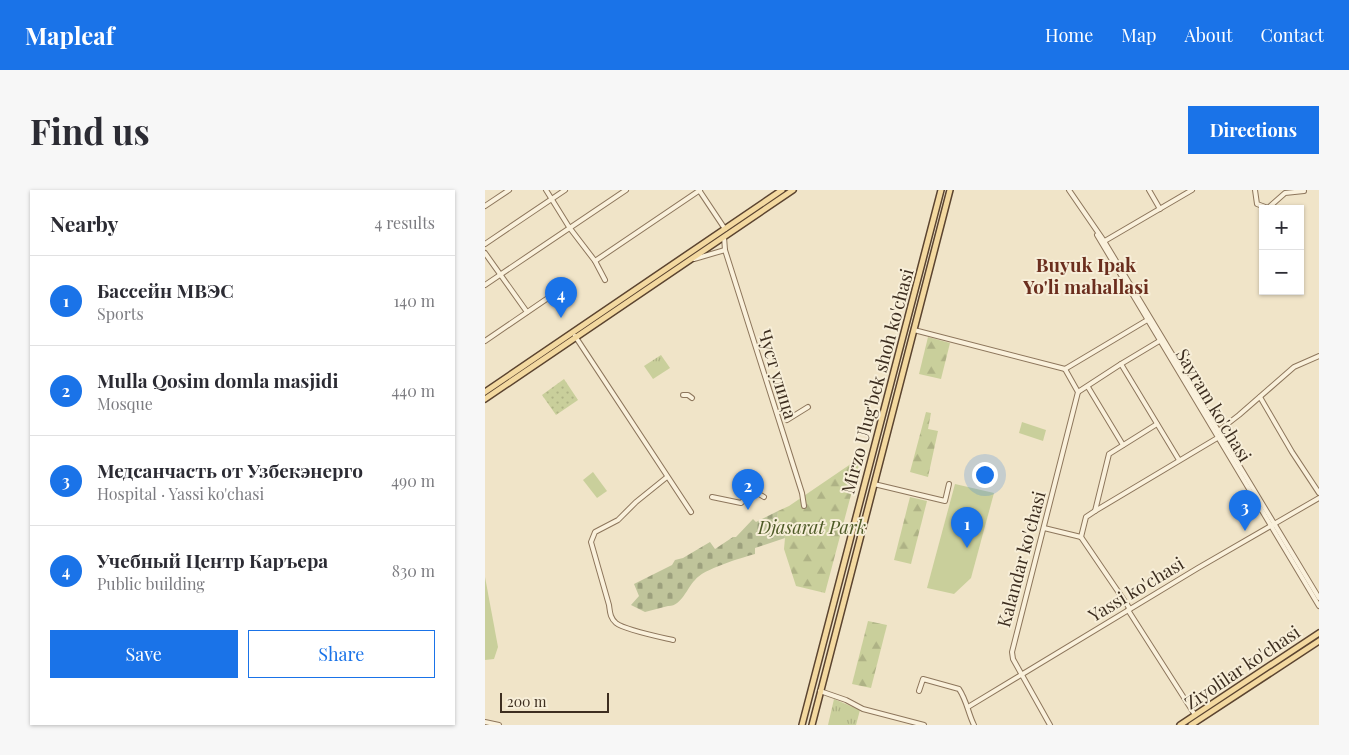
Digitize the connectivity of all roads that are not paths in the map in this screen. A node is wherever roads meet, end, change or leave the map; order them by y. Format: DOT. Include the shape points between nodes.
graph roads {
  1 [pos="509,190"];
  2 [pos="546,190"];
  3 [pos="565,190"];
  4 [pos="626,190"];
  5 [pos="699,190"];
  6 [pos="782,190"];
  7 [pos="793,190"];
  8 [pos="941,190"];
  9 [pos="950,190"];
  10 [pos="1069,190"];
  11 [pos="1149,190"];
  12 [pos="1191,190"];
  13 [pos="1255,190"];
  14 [pos="1304,191"];
  15 [pos="552,199"];
  16 [pos="1260,205"];
  17 [pos="1272,205"];
  18 [pos="485,206"];
  19 [pos="1160,208"];
  20 [pos="569,227"];
  21 [pos="727,233"];
  22 [pos="1102,242"];
  23 [pos="485,244"];
  24 [pos="725,250"];
  25 [pos="485,253"];
  26 [pos="691,260"];
  27 [pos="595,262"];
  28 [pos="501,275"];
  29 [pos="605,280"];
  30 [pos="485,285"];
  31 [pos="567,286"];
  32 [pos="527,312"];
  33 [pos="1149,319"];
  34 [pos="914,330"];
  35 [pos="574,335"];
  36 [pos="1161,340"];
  37 [pos="485,342"];
  38 [pos="898,354"];
  39 [pos="907,356"];
  40 [pos="1319,356"];
  41 [pos="1121,364"];
  42 [pos="1065,369"];
  43 [pos="1087,387"];
  44 [pos="485,392"];
  45 [pos="1078,392"];
  46 [pos="683,395"];
  47 [pos="1261,397"];
  48 [pos="692,398"];
  49 [pos="485,399"];
  50 [pos="808,407"];
  51 [pos="787,420"];
  52 [pos="1157,424"];
  53 [pos="1218,434"];
  54 [pos="1123,445"];
  55 [pos="1179,460"];
  56 [pos="667,477"];
  57 [pos="874,484"];
  58 [pos="949,484"];
  59 [pos="1319,493"];
  60 [pos="764,496"];
  61 [pos="712,498"];
  62 [pos="1319,498"];
  63 [pos="804,506"];
  64 [pos="1095,511"];
  65 [pos="691,512"];
  66 [pos="1273,525"];
  67 [pos="1045,528"];
  68 [pos="1081,537"];
  69 [pos="1319,598"];
  70 [pos="1319,606"];
  71 [pos="1129,610"];
  72 [pos="1319,633"];
  73 [pos="673,640"];
  74 [pos="1319,641"];
  75 [pos="1256,674"];
  76 [pos="1022,675"];
  77 [pos="1260,680"];
  78 [pos="919,691"];
  79 [pos="821,692"];
  80 [pos="809,699"];
  81 [pos="818,701"];
  82 [pos="968,707"];
  83 [pos="1195,715"];
  84 [pos="485,722"];
  85 [pos="1199,723"];
  86 [pos="499,725"];
  87 [pos="802,725"];
  88 [pos="812,725"];
  89 [pos="924,725"];
  90 [pos="974,725"];
  91 [pos="1050,725"];
  92 [pos="1180,725"];
  93 [pos="1191,725"];
  1 -- 18 [label="street"];
  2 -- 15 [label="street"];
  3 -- 15 [label="street"];
  4 -- 20 [label="street"];
  5 -- 21 [label="street"];
  5 -- 27 [label="street"];
  6 -- 21 [label="main road"];
  7 -- 21 [label="main road"];
  8 -- 38 [label="main road, Mirzo Ulug'bek shoh ko'chasi"];
  9 -- 34 [label="main road, Mirzo Ulug'bek shoh ko'chasi"];
  10 -- 22 [label="street, Sayram ko'chasi"];
  11 -- 19 [label="street"];
  12 -- 19 [label="street"];
  13 -- 16 [label="street" via="1257,204"];
  14 -- 17 [label="street" via="1285,193"];
  15 -- 20 [label="street"];
  15 -- 23 [label="street"];
  19 -- 22 [label="street"];
  20 -- 27 [label="street"];
  20 -- 28 [label="street"];
  21 -- 24 [label="street, Чуст улица"];
  21 -- 26 [label="main road"];
  21 -- 35 [label="main road"];
  22 -- 33 [label="street, Sayram ko'chasi"];
  24 -- 26 [label="street"];
  24 -- 63 [label="street, Чуст улица"];
  25 -- 28 [label="street"];
  26 -- 35 [label="main road"];
  27 -- 29 [label="street"];
  28 -- 30 [label="street"];
  28 -- 32 [label="street"];
  31 -- 32 [label="street"];
  32 -- 37 [label="street"];
  33 -- 36 [label="street, Sayram ko'chasi"];
  33 -- 42 [label="street"];
  34 -- 39 [label="main road, Mirzo Ulug'bek shoh ko'chasi"];
  34 -- 42 [label="street"];
  35 -- 44 [label="main road"];
  35 -- 49 [label="main road"];
  35 -- 56 [label="street"];
  36 -- 41 [label="street"];
  36 -- 53 [label="street, Sayram ko'chasi"];
  38 -- 39 [label="main road"];
  38 -- 80 [label="main road, Mirzo Ulug'bek shoh ko'chasi"];
  39 -- 57 [label="main road, Mirzo Ulug'bek shoh ko'chasi"];
  40 -- 47 [label="street" via="1294,367"];
  41 -- 43 [label="street"];
  41 -- 52 [label="street"];
  42 -- 45 [label="street"];
  43 -- 45 [label="street"];
  43 -- 54 [label="street"];
  45 -- 67 [label="street, Kalandar ko'chasi"];
  46 -- 48 [label="street"];
  47 -- 53 [label="street"];
  47 -- 59 [label="street"];
  50 -- 51 [label="street"];
  52 -- 54 [label="street"];
  52 -- 55 [label="street"];
  53 -- 55 [label="street"];
  53 -- 66 [label="street, Sayram ko'chasi"];
  54 -- 64 [label="street" via="1107,457"];
  55 -- 64 [label="street"];
  56 -- 65 [label="street"];
  56 -- 73 [label="street" via="618,520 595,532 591,542 613,620 621,626"];
  57 -- 58 [label="street" via="945,501"];
  57 -- 79 [label="main road, Mirzo Ulug'bek shoh ko'chasi"];
  60 -- 61 [label="street" via="754,491 741,503"];
  62 -- 66 [label="street, Yassi ko'chasi"];
  64 -- 68 [label="street" via="1086,517"];
  66 -- 69 [label="street, Sayram ko'chasi"];
  66 -- 70 [label="street, Sayram ko'chasi"];
  66 -- 71 [label="street, Yassi ko'chasi"];
  67 -- 68 [label="street"];
  67 -- 76 [label="street, Kalandar ko'chasi" via="1012,645 1013,659"];
  68 -- 71 [label="street"];
  71 -- 76 [label="street, Yassi ko'chasi"];
  71 -- 83 [label="street"];
  72 -- 75 [label="main road, Ziyolilar ko'chasi"];
  74 -- 77 [label="main road, Ziyolilar ko'chasi"];
  75 -- 77 [label="main road"];
  75 -- 83 [label="main road, Ziyolilar ko'chasi"];
  76 -- 82 [label="street, Yassi ko'chasi"];
  76 -- 91 [label="street, Kalandar ko'chasi"];
  77 -- 85 [label="main road, Ziyolilar ko'chasi"];
  78 -- 82 [label="street" via="923,678 955,688 961,692"];
  79 -- 81 [label="main road, Mirzo Ulug'bek shoh ko'chasi"];
  79 -- 89 [label="street" via="863,709"];
  80 -- 81 [label="main road"];
  80 -- 87 [label="main road, Mirzo Ulug'bek shoh ko'chasi"];
  81 -- 88 [label="main road, Mirzo Ulug'bek shoh ko'chasi"];
  82 -- 90 [label="street"];
  83 -- 92 [label="main road, Ziyolilar ko'chasi"];
  84 -- 86 [label="street"];
  85 -- 93 [label="main road, Ziyolilar ko'chasi"];
}
